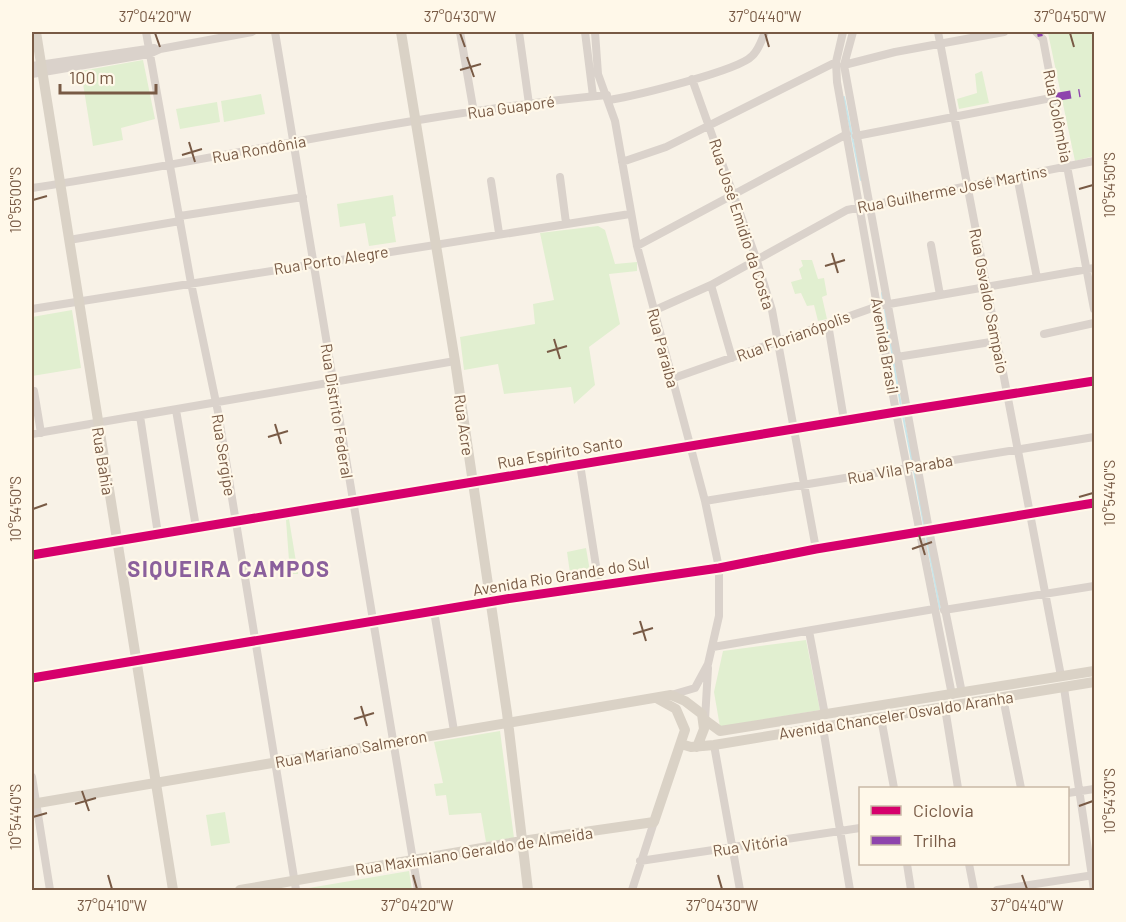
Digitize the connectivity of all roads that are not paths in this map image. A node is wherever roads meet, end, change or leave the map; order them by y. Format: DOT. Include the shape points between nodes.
graph roads {
  1 [pos="36,32"];
  2 [pos="146,32"];
  3 [pos="252,32"];
  4 [pos="275,32"];
  5 [pos="401,32"];
  6 [pos="460,32"];
  7 [pos="519,32"];
  8 [pos="585,32"];
  9 [pos="595,32"];
  10 [pos="765,32"];
  11 [pos="843,32"];
  12 [pos="852,32"];
  13 [pos="938,32"];
  14 [pos="1004,32"];
  15 [pos="1036,32"];
  16 [pos="941,43"];
  17 [pos="149,50"];
  18 [pos="840,64"];
  19 [pos="38,69"];
  20 [pos="692,79"];
  21 [pos="594,96"];
  22 [pos="608,97"];
  23 [pos="1056,97"];
  24 [pos="530,104"];
  25 [pos="474,112"];
  26 [pos="954,116"];
  27 [pos="416,122"];
  28 [pos="709,124"];
  29 [pos="852,135"];
  30 [pos="294,143"];
  31 [pos="1095,161"];
  32 [pos="622,162"];
  33 [pos="171,164"];
  34 [pos="1068,166"];
  35 [pos="1017,176"];
  36 [pos="560,177"];
  37 [pos="491,181"];
  38 [pos="60,184"];
  39 [pos="967,186"];
  40 [pos="32,188"];
  41 [pos="732,194"];
  42 [pos="303,197"];
  43 [pos="871,205"];
  44 [pos="860,207"];
  45 [pos="630,213"];
  46 [pos="180,218"];
  47 [pos="566,223"];
  48 [pos="499,233"];
  49 [pos="69,240"];
  50 [pos="435,243"];
  51 [pos="931,244"];
  52 [pos="637,246"];
  53 [pos="756,258"];
  54 [pos="314,263"];
  55 [pos="1091,269"];
  56 [pos="1037,278"];
  57 [pos="191,284"];
  58 [pos="711,285"];
  59 [pos="986,287"];
  60 [pos="940,295"];
  61 [pos="79,301"];
  62 [pos="888,304"];
  63 [pos="878,306"];
  64 [pos="32,309"];
  65 [pos="1095,309"];
  66 [pos="653,311"];
  67 [pos="1095,323"];
  68 [pos="828,324"];
  69 [pos="1044,334"];
  70 [pos="998,340"];
  71 [pos="778,342"];
  72 [pos="897,357"];
  73 [pos="732,358"];
  74 [pos="455,361"];
  75 [pos="671,379"];
  76 [pos="1095,381"];
  77 [pos="333,382"];
  78 [pos="34,391"];
  79 [pos="1008,395"];
  80 [pos="215,400"];
  81 [pos="176,410"];
  82 [pos="907,411"];
  83 [pos="896,412"];
  84 [pos="140,416"];
  85 [pos="844,420"];
  86 [pos="97,424"];
  87 [pos="794,429"];
  88 [pos="36,434"];
  89 [pos="1095,437"];
  90 [pos="690,447"];
  91 [pos="1016,449"];
  92 [pos="580,464"];
  93 [pos="917,465"];
  94 [pos="907,467"];
  95 [pos="473,483"];
  96 [pos="804,485"];
  97 [pos="705,501"];
  98 [pos="352,502"];
  99 [pos="1095,503"];
  100 [pos="1029,514"];
  101 [pos="234,521"];
  102 [pos="196,527"];
  103 [pos="929,530"];
  104 [pos="919,532"];
  105 [pos="158,534"];
  106 [pos="115,541"];
  107 [pos="816,549"];
  108 [pos="32,555"];
  109 [pos="719,568"];
  110 [pos="599,585"];
  111 [pos="1095,586"];
  112 [pos="1044,594"];
  113 [pos="490,603"];
  114 [pos="934,609"];
  115 [pos="944,610"];
  116 [pos="434,611"];
  117 [pos="374,621"];
  118 [pos="809,631"];
  119 [pos="255,640"];
  120 [pos="713,647"];
  121 [pos="135,660"];
  122 [pos="708,664"];
  123 [pos="1095,670"];
  124 [pos="1061,676"];
  125 [pos="32,678"];
  126 [pos="1095,682"];
  127 [pos="1064,688"];
  128 [pos="957,694"];
  129 [pos="671,695"];
  130 [pos="655,698"];
  131 [pos="1003,698"];
  132 [pos="945,708"];
  133 [pos="825,715"];
  134 [pos="881,718"];
  135 [pos="705,720"];
  136 [pos="508,722"];
  137 [pos="823,728"];
  138 [pos="454,731"];
  139 [pos="392,742"];
  140 [pos="681,744"];
  141 [pos="714,745"];
  142 [pos="698,747"];
  143 [pos="275,762"];
  144 [pos="32,777"];
  145 [pos="154,782"];
  146 [pos="894,787"];
  147 [pos="958,787"];
  148 [pos="1021,787"];
  149 [pos="1095,789"];
  150 [pos="1081,791"];
  151 [pos="1069,793"];
  152 [pos="34,803"];
  153 [pos="654,822"];
  154 [pos="859,828"];
  155 [pos="839,831"];
  156 [pos="522,841"];
  157 [pos="732,848"];
  158 [pos="413,861"];
  159 [pos="640,861"];
  160 [pos="906,865"];
  161 [pos="969,865"];
  162 [pos="1093,875"];
  163 [pos="295,886"];
  164 [pos="1028,888"];
  165 [pos="50,891"];
  166 [pos="173,891"];
  167 [pos="240,891"];
  168 [pos="418,891"];
  169 [pos="528,891"];
  170 [pos="632,891"];
  171 [pos="740,891"];
  172 [pos="850,891"];
  173 [pos="911,891"];
  174 [pos="974,891"];
  175 [pos="997,891"];
  176 [pos="1094,891"];
  1 -- 19 [label="main road, Rua Bahia"];
  2 -- 17 [label="street, Rua Sergipe"];
  3 -- 17 [label="street"];
  4 -- 30 [label="street, Rua Distrito Federal"];
  5 -- 27 [label="main road, Rua Acre"];
  6 -- 25 [label="street"];
  7 -- 24 [label="street"];
  8 -- 21 [label="street"];
  9 -- 22 [label="street, Rua Paraíba" via="598,74"];
  10 -- 20 [label="street, Rua Guaporé" via="751,58"];
  11 -- 18 [label="street, Avenida Brasil"];
  12 -- 18 [label="street, Avenida Brasil"];
  13 -- 16 [label="street, Rua Osvaldo Sampaio"];
  14 -- 16 [label="street"];
  15 -- 23 [label="street, Rua Colômbia" via="1043,39"];
  16 -- 18 [label="street"];
  16 -- 26 [label="street, Rua Osvaldo Sampaio"];
  17 -- 19 [label="street"];
  17 -- 33 [label="street, Rua Sergipe"];
  18 -- 28 [label="street"];
  18 -- 29 [label="street, Avenida Brasil"];
  19 -- 38 [label="main road, Rua Bahia"];
  20 -- 22 [label="street, Rua Guaporé"];
  20 -- 28 [label="street, Rua José Emídio da Costa"];
  21 -- 22 [label="street, Rua Guaporé"];
  21 -- 24 [label="street, Rua Guaporé"];
  22 -- 32 [label="street, Rua Paraíba"];
  23 -- 26 [label="street"];
  23 -- 34 [label="street, Rua Colômbia"];
  24 -- 25 [label="street, Rua Guaporé"];
  25 -- 27 [label="street, Rua Guaporé"];
  26 -- 29 [label="street"];
  26 -- 39 [label="street, Rua Osvaldo Sampaio"];
  27 -- 30 [label="street, Rua Rondônia"];
  27 -- 50 [label="main road, Rua Acre"];
  28 -- 32 [label="street" via="666,147"];
  28 -- 41 [label="street, Rua José Emídio da Costa"];
  29 -- 41 [label="street"];
  29 -- 43 [label="street, Avenida Brasil"];
  29 -- 44 [label="street, Avenida Brasil"];
  30 -- 33 [label="street, Rua Rondônia"];
  30 -- 42 [label="street, Rua Distrito Federal"];
  31 -- 34 [label="street, Rua Guilherme José Martins"];
  32 -- 45 [label="street, Rua Paraíba"];
  33 -- 38 [label="street, Rua Rondônia"];
  33 -- 46 [label="street, Rua Sergipe"];
  34 -- 35 [label="street, Rua Guilherme José Martins"];
  34 -- 55 [label="street, Rua Colômbia"];
  35 -- 39 [label="street, Rua Guilherme José Martins"];
  35 -- 56 [label="street"];
  36 -- 47 [label="street"];
  37 -- 48 [label="street"];
  38 -- 40 [label="street, Rua Rondônia"];
  38 -- 49 [label="main road, Rua Bahia"];
  39 -- 43 [label="street, Rua Guilherme José Martins"];
  39 -- 59 [label="street, Rua Osvaldo Sampaio"];
  41 -- 52 [label="street"];
  41 -- 53 [label="street, Rua José Emídio da Costa"];
  42 -- 46 [label="street"];
  42 -- 54 [label="street, Rua Distrito Federal"];
  43 -- 44 [label="street, Rua Guilherme José Martins"];
  43 -- 62 [label="street, Avenida Brasil"];
  44 -- 53 [label="street, Rua Guilherme José Martins" via="837,214"];
  44 -- 63 [label="street, Avenida Brasil"];
  45 -- 47 [label="street, Rua Porto Alegre"];
  45 -- 52 [label="street, Rua Paraíba"];
  46 -- 49 [label="street"];
  46 -- 57 [label="street, Rua Sergipe"];
  47 -- 48 [label="street, Rua Porto Alegre"];
  48 -- 50 [label="street, Rua Porto Alegre"];
  49 -- 61 [label="main road, Rua Bahia"];
  50 -- 54 [label="street, Rua Porto Alegre"];
  50 -- 74 [label="main road, Rua Acre"];
  51 -- 60 [label="street"];
  52 -- 66 [label="street, Rua Paraíba"];
  53 -- 58 [label="street, Rua Guilherme José Martins"];
  53 -- 71 [label="street, Rua José Emídio da Costa"];
  54 -- 57 [label="street, Rua Porto Alegre"];
  54 -- 77 [label="street, Rua Distrito Federal"];
  55 -- 56 [label="street, Rua Florianópolis"];
  55 -- 65 [label="street, Rua Colômbia"];
  56 -- 59 [label="street, Rua Florianópolis"];
  57 -- 61 [label="street, Rua Porto Alegre"];
  57 -- 80 [label="street, Rua Sergipe"];
  58 -- 66 [label="street, Rua Guilherme José Martins"];
  58 -- 73 [label="street"];
  59 -- 60 [label="street, Rua Florianópolis"];
  59 -- 70 [label="street, Rua Osvaldo Sampaio"];
  60 -- 62 [label="street, Rua Florianópolis"];
  61 -- 64 [label="street, Rua Porto Alegre"];
  61 -- 86 [label="main road, Rua Bahia"];
  62 -- 63 [label="street, Rua Florianópolis"];
  62 -- 72 [label="street, Avenida Brasil"];
  63 -- 68 [label="street, Rua Florianópolis"];
  63 -- 83 [label="street, Avenida Brasil"];
  66 -- 75 [label="street, Rua Paraíba"];
  67 -- 69 [label="street"];
  68 -- 71 [label="street, Rua Florianópolis"];
  68 -- 85 [label="street"];
  70 -- 72 [label="street"];
  70 -- 79 [label="street, Rua Osvaldo Sampaio"];
  71 -- 73 [label="street, Rua Florianópolis"];
  71 -- 87 [label="street, Rua José Emídio da Costa"];
  72 -- 82 [label="street, Avenida Brasil"];
  73 -- 75 [label="street, Rua Florianópolis"];
  74 -- 77 [label="street"];
  74 -- 95 [label="main road, Rua Acre"];
  75 -- 90 [label="street, Rua Paraíba"];
  76 -- 79 [label="street, Rua Espírito Santo"];
  77 -- 80 [label="street"];
  77 -- 98 [label="street, Rua Distrito Federal"];
  78 -- 88 [label="street"];
  79 -- 82 [label="street, Rua Espírito Santo"];
  79 -- 91 [label="street, Rua Osvaldo Sampaio"];
  80 -- 81 [label="street"];
  80 -- 101 [label="street, Rua Sergipe"];
  81 -- 84 [label="street"];
  81 -- 102 [label="street"];
  82 -- 83 [label="street, Rua Espírito Santo"];
  82 -- 93 [label="street, Avenida Brasil"];
  83 -- 85 [label="street, Rua Espírito Santo"];
  83 -- 94 [label="street, Avenida Brasil"];
  84 -- 86 [label="street"];
  84 -- 105 [label="street"];
  85 -- 87 [label="street, Rua Espírito Santo"];
  86 -- 88 [label="street"];
  86 -- 106 [label="main road, Rua Bahia"];
  87 -- 90 [label="street, Rua Espírito Santo"];
  87 -- 96 [label="street, Rua José Emídio da Costa"];
  89 -- 91 [label="street, Rua Vila Paraba"];
  90 -- 92 [label="street, Rua Espírito Santo"];
  90 -- 97 [label="street, Rua Paraíba"];
  91 -- 93 [label="street, Rua Vila Paraba"];
  91 -- 100 [label="street, Rua Osvaldo Sampaio"];
  92 -- 95 [label="street, Rua Espírito Santo"];
  92 -- 110 [label="street"];
  93 -- 94 [label="street, Rua Vila Paraba"];
  93 -- 103 [label="street, Avenida Brasil"];
  94 -- 96 [label="street, Rua Vila Paraba"];
  94 -- 104 [label="street, Avenida Brasil"];
  95 -- 98 [label="street, Rua Espírito Santo"];
  95 -- 113 [label="main road, Rua Acre"];
  96 -- 97 [label="street, Rua Vila Paraba"];
  96 -- 107 [label="street, Rua José Emídio da Costa"];
  97 -- 109 [label="street, Rua Paraíba"];
  98 -- 101 [label="street, Rua Espírito Santo"];
  98 -- 117 [label="street, Rua Distrito Federal"];
  99 -- 100 [label="street, Avenida Rio Grande do Sul"];
  100 -- 103 [label="street, Avenida Rio Grande do Sul"];
  100 -- 112 [label="street, Rua Osvaldo Sampaio"];
  101 -- 102 [label="street, Rua Espírito Santo"];
  101 -- 119 [label="street, Rua Sergipe"];
  102 -- 105 [label="street, Rua Espírito Santo"];
  103 -- 104 [label="street, Avenida Rio Grande do Sul"];
  103 -- 115 [label="street, Avenida Brasil"];
  104 -- 107 [label="street, Avenida Rio Grande do Sul"];
  104 -- 114 [label="street, Avenida Brasil"];
  105 -- 106 [label="street, Rua Espírito Santo"];
  106 -- 108 [label="street, Rua Espírito Santo"];
  106 -- 121 [label="main road, Rua Bahia"];
  107 -- 109 [label="street, Avenida Rio Grande do Sul"];
  109 -- 110 [label="street, Avenida Rio Grande do Sul"];
  109 -- 120 [label="street, Rua Paraíba" via="719,616"];
  110 -- 113 [label="street, Avenida Rio Grande do Sul"];
  111 -- 112 [label="street"];
  112 -- 115 [label="street"];
  112 -- 124 [label="street, Rua Osvaldo Sampaio"];
  113 -- 116 [label="street, Avenida Rio Grande do Sul"];
  113 -- 136 [label="main road, Rua Acre"];
  114 -- 118 [label="street"];
  114 -- 128 [label="street, Avenida Brasil"];
  115 -- 128 [label="street, Avenida Brasil"];
  116 -- 117 [label="street, Avenida Rio Grande do Sul"];
  116 -- 138 [label="street"];
  117 -- 119 [label="street, Avenida Rio Grande do Sul"];
  117 -- 139 [label="street, Rua Distrito Federal"];
  118 -- 120 [label="street"];
  118 -- 133 [label="street"];
  119 -- 121 [label="street, Avenida Rio Grande do Sul"];
  119 -- 143 [label="street, Rua Sergipe"];
  120 -- 122 [label="street, Rua Paraíba"];
  121 -- 125 [label="street, Avenida Rio Grande do Sul"];
  121 -- 145 [label="main road, Rua Bahia"];
  122 -- 129 [label="street" via="695,688"];
  122 -- 135 [label="street"];
  123 -- 124 [label="main road, Avenida Chanceler Osvaldo Aranha"];
  124 -- 128 [label="main road, Avenida Chanceler Osvaldo Aranha"];
  126 -- 127 [label="main road, Avenida Chanceler Osvaldo Aranha"];
  127 -- 131 [label="main road, Avenida Chanceler Osvaldo Aranha"];
  127 -- 150 [label="street"];
  128 -- 133 [label="main road, Avenida Chanceler Osvaldo Aranha"];
  129 -- 130 [label="main road, Rua Mariano Salmeron"];
  129 -- 135 [label="main road, Avenida Chanceler Osvaldo Aranha" via="697,710"];
  130 -- 136 [label="main road, Rua Mariano Salmeron"];
  130 -- 140 [label="main road" via="672,705 680,714 686,730"];
  131 -- 132 [label="main road, Avenida Chanceler Osvaldo Aranha"];
  131 -- 148 [label="street"];
  132 -- 134 [label="main road, Avenida Chanceler Osvaldo Aranha"];
  132 -- 147 [label="street"];
  133 -- 135 [label="main road, Avenida Chanceler Osvaldo Aranha" via="720,731"];
  134 -- 137 [label="main road, Avenida Chanceler Osvaldo Aranha"];
  134 -- 146 [label="street"];
  135 -- 142 [label="main road"];
  136 -- 138 [label="main road, Rua Mariano Salmeron"];
  136 -- 156 [label="main road, Rua Acre"];
  137 -- 141 [label="main road, Avenida Chanceler Osvaldo Aranha"];
  137 -- 155 [label="street"];
  138 -- 139 [label="main road, Rua Mariano Salmeron"];
  139 -- 143 [label="main road, Rua Mariano Salmeron"];
  139 -- 158 [label="street, Rua Distrito Federal"];
  140 -- 142 [label="main road, Avenida Chanceler Osvaldo Aranha"];
  140 -- 153 [label="main road"];
  141 -- 142 [label="main road, Avenida Chanceler Osvaldo Aranha"];
  141 -- 157 [label="street"];
  143 -- 145 [label="main road, Rua Mariano Salmeron"];
  143 -- 163 [label="street, Rua Sergipe"];
  144 -- 152 [label="street"];
  145 -- 152 [label="main road, Rua Mariano Salmeron"];
  145 -- 166 [label="main road, Rua Bahia"];
  149 -- 150 [label="street"];
  150 -- 151 [label="street"];
  150 -- 162 [label="street"];
  152 -- 165 [label="street"];
  153 -- 156 [label="main road, Rua Maximiano Geraldo de Almeida"];
  153 -- 159 [label="street"];
  154 -- 155 [label="street, Rua Vitória"];
  155 -- 157 [label="street, Rua Vitória"];
  155 -- 172 [label="street"];
  156 -- 158 [label="main road, Rua Maximiano Geraldo de Almeida"];
  156 -- 169 [label="main road, Rua Acre"];
  157 -- 159 [label="street, Rua Vitória"];
  157 -- 171 [label="street"];
  158 -- 163 [label="main road, Rua Maximiano Geraldo de Almeida"];
  158 -- 168 [label="street, Rua Distrito Federal"];
  159 -- 170 [label="street"];
  160 -- 173 [label="street"];
  161 -- 174 [label="street"];
  162 -- 164 [label="street"];
  162 -- 176 [label="street"];
  163 -- 167 [label="main road, Rua Maximiano Geraldo de Almeida"];
  164 -- 175 [label="street"];
}
